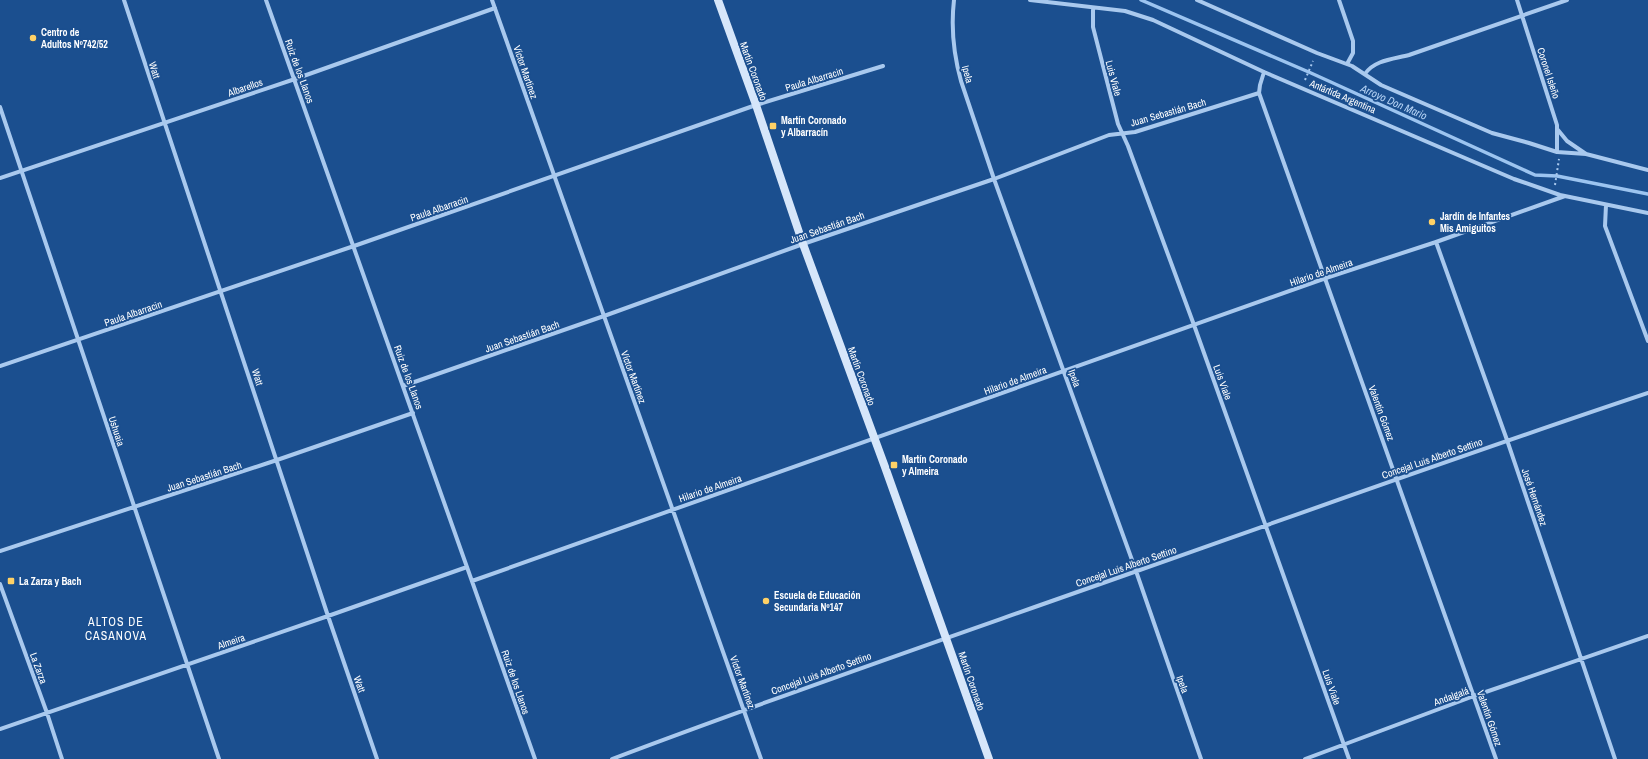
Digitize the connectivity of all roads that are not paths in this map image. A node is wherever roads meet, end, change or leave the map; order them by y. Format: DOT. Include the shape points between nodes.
graph roads {
  1 [pos="124,0"];
  2 [pos="266,0"];
  3 [pos="492,0"];
  4 [pos="718,0"];
  5 [pos="954,0"];
  6 [pos="1030,0"];
  7 [pos="1197,0"];
  8 [pos="1339,0"];
  9 [pos="1516,0"];
  10 [pos="1567,0"];
  11 [pos="495,8"];
  12 [pos="1093,8"];
  13 [pos="1522,15"];
  14 [pos="1347,64"];
  15 [pos="883,66"];
  16 [pos="1264,72"];
  17 [pos="1365,74"];
  18 [pos="295,78"];
  19 [pos="1259,93"];
  20 [pos="756,105"];
  21 [pos="0,107"];
  22 [pos="164,123"];
  23 [pos="1557,129"];
  24 [pos="1122,132"];
  25 [pos="1558,152"];
  26 [pos="1586,154"];
  27 [pos="1648,170"];
  28 [pos="21,172"];
  29 [pos="554,177"];
  30 [pos="0,178"];
  31 [pos="994,179"];
  32 [pos="1565,196"];
  33 [pos="1606,205"];
  34 [pos="1648,213"];
  35 [pos="1436,242"];
  36 [pos="803,244"];
  37 [pos="354,246"];
  38 [pos="1326,278"];
  39 [pos="221,291"];
  40 [pos="604,316"];
  41 [pos="1194,325"];
  42 [pos="79,340"];
  43 [pos="1648,341"];
  44 [pos="0,366"];
  45 [pos="1064,371"];
  46 [pos="403,386"];
  47 [pos="1648,393"];
  48 [pos="413,413"];
  49 [pos="874,439"];
  50 [pos="1507,440"];
  51 [pos="277,460"];
  52 [pos="1397,478"];
  53 [pos="134,508"];
  54 [pos="673,509"];
  55 [pos="1266,524"];
  56 [pos="0,552"];
  57 [pos="467,567"];
  58 [pos="1136,571"];
  59 [pos="472,580"];
  60 [pos="0,584"];
  61 [pos="328,616"];
  62 [pos="1648,636"];
  63 [pos="946,637"];
  64 [pos="1581,659"];
  65 [pos="188,665"];
  66 [pos="1474,696"];
  67 [pos="744,709"];
  68 [pos="47,713"];
  69 [pos="0,729"];
  70 [pos="1343,745"];
  71 [pos="62,759"];
  72 [pos="219,759"];
  73 [pos="377,759"];
  74 [pos="535,759"];
  75 [pos="612,759"];
  76 [pos="761,759"];
  77 [pos="989,759"];
  78 [pos="1201,759"];
  79 [pos="1305,759"];
  80 [pos="1349,759"];
  81 [pos="1496,759"];
  82 [pos="1615,759"];
  1 -- 22 [label="street, Watt"];
  2 -- 18 [label="street, Ruiz de los Llanos"];
  3 -- 11 [label="street, Víctor Martínez"];
  4 -- 20 [label="street, Martín Coronado"];
  5 -- 31 [label="street, Ipela" via="952,21 958,69"];
  6 -- 12 [label="street, Antártida Argentina"];
  7 -- 14 [label="street"];
  8 -- 14 [label="street" via="1353,41 1353,53"];
  9 -- 13 [label="street, Coronel Isleño"];
  10 -- 13 [label="street"];
  11 -- 18 [label="street, Albarellos"];
  11 -- 29 [label="street, Víctor Martínez"];
  12 -- 16 [label="street, Antártida Argentina" via="1125,11 1153,20"];
  12 -- 24 [label="street, Luis Viale" via="1093,28"];
  13 -- 17 [label="street" via="1409,55 1383,61 1373,65"];
  13 -- 23 [label="street, Coronel Isleño"];
  14 -- 17 [label="street"];
  15 -- 20 [label="street, Paula Albarracin"];
  16 -- 19 [label="street"];
  16 -- 32 [label="street, Antártida Argentina" via="1514,178"];
  17 -- 25 [label="street" via="1381,85 1482,129"];
  18 -- 22 [label="street, Albarellos"];
  18 -- 37 [label="street, Ruiz de los Llanos"];
  19 -- 24 [label="street, Juan Sebastián Bach" via="1135,132"];
  19 -- 38 [label="street, Valentín Gómez"];
  20 -- 29 [label="street, Paula Albarracin"];
  20 -- 36 [label="street, Martín Coronado"];
  21 -- 28 [label="street, Ushuaia"];
  22 -- 28 [label="street, Albarellos"];
  22 -- 39 [label="street, Watt"];
  23 -- 25 [label="street, Coronel Isleño"];
  23 -- 26 [label="street" via="1567,141"];
  24 -- 31 [label="street, Juan Sebastián Bach" via="1109,134"];
  24 -- 41 [label="street, Luis Viale"];
  25 -- 26 [label="street"];
  26 -- 27 [label="street"];
  28 -- 30 [label="street, Albarellos"];
  28 -- 42 [label="street, Ushuaia"];
  29 -- 37 [label="street, Paula Albarracin"];
  29 -- 40 [label="street, Víctor Martínez"];
  31 -- 36 [label="street, Juan Sebastián Bach"];
  31 -- 45 [label="street, Ipela"];
  32 -- 33 [label="street, Antártida Argentina"];
  32 -- 35 [label="street, Hilario de Almeira"];
  33 -- 34 [label="street, Antártida Argentina"];
  33 -- 43 [label="street" via="1605,226"];
  35 -- 38 [label="street, Hilario de Almeira"];
  35 -- 50 [label="street, José Hernández"];
  36 -- 40 [label="street, Juan Sebastián Bach"];
  36 -- 49 [label="street, Martín Coronado"];
  37 -- 39 [label="street, Paula Albarracin"];
  37 -- 46 [label="street, Ruiz de los Llanos"];
  38 -- 41 [label="street, Hilario de Almeira"];
  38 -- 52 [label="street, Valentín Gómez"];
  39 -- 42 [label="street, Paula Albarracin"];
  39 -- 51 [label="street, Watt"];
  40 -- 46 [label="street, Juan Sebastián Bach"];
  40 -- 54 [label="street, Víctor Martínez"];
  41 -- 45 [label="street, Hilario de Almeira"];
  41 -- 55 [label="street, Luis Viale"];
  42 -- 44 [label="street, Paula Albarracin"];
  42 -- 53 [label="street, Ushuaia"];
  45 -- 49 [label="street, Hilario de Almeira"];
  45 -- 58 [label="street, Ipela"];
  46 -- 48 [label="street, Ruiz de los Llanos"];
  47 -- 50 [label="street, Concejal Luis Alberto Settino"];
  48 -- 51 [label="street, Juan Sebastián Bach"];
  48 -- 57 [label="street, Ruiz de los Llanos"];
  49 -- 54 [label="street, Hilario de Almeira"];
  49 -- 63 [label="street, Martín Coronado"];
  50 -- 52 [label="street, Concejal Luis Alberto Settino"];
  50 -- 64 [label="street, José Hernández"];
  51 -- 53 [label="street, Juan Sebastián Bach"];
  51 -- 61 [label="street, Watt"];
  52 -- 55 [label="street, Concejal Luis Alberto Settino"];
  52 -- 66 [label="street, Valentín Gómez"];
  53 -- 56 [label="street, Juan Sebastián Bach"];
  53 -- 65 [label="street, Ushuaia"];
  54 -- 59 [label="street, Hilario de Almeira"];
  54 -- 67 [label="street, Víctor Martínez"];
  55 -- 58 [label="street, Concejal Luis Alberto Settino"];
  55 -- 70 [label="street, Luis Viale"];
  57 -- 59 [label="street, Ruiz de los Llanos"];
  57 -- 61 [label="street, Almeira"];
  58 -- 63 [label="street, Concejal Luis Alberto Settino"];
  58 -- 78 [label="street, Ipela"];
  59 -- 74 [label="street, Ruiz de los Llanos"];
  60 -- 68 [label="street, La Zarza"];
  61 -- 65 [label="street, Almeira"];
  61 -- 73 [label="street, Watt"];
  62 -- 64 [label="street, Andalgalá"];
  63 -- 67 [label="street, Concejal Luis Alberto Settino"];
  63 -- 77 [label="street, Martín Coronado"];
  64 -- 66 [label="street, Andalgalá"];
  64 -- 82 [label="street, José Hernández"];
  65 -- 68 [label="street, Almeira"];
  65 -- 72 [label="street, Ushuaia"];
  66 -- 70 [label="street, Andalgalá"];
  66 -- 81 [label="street, Valentín Gómez"];
  67 -- 75 [label="street, Concejal Luis Alberto Settino"];
  67 -- 76 [label="street, Víctor Martínez"];
  68 -- 69 [label="street, Almeira"];
  68 -- 71 [label="street, La Zarza"];
  70 -- 79 [label="street, Andalgalá"];
  70 -- 80 [label="street, Luis Viale"];
}
